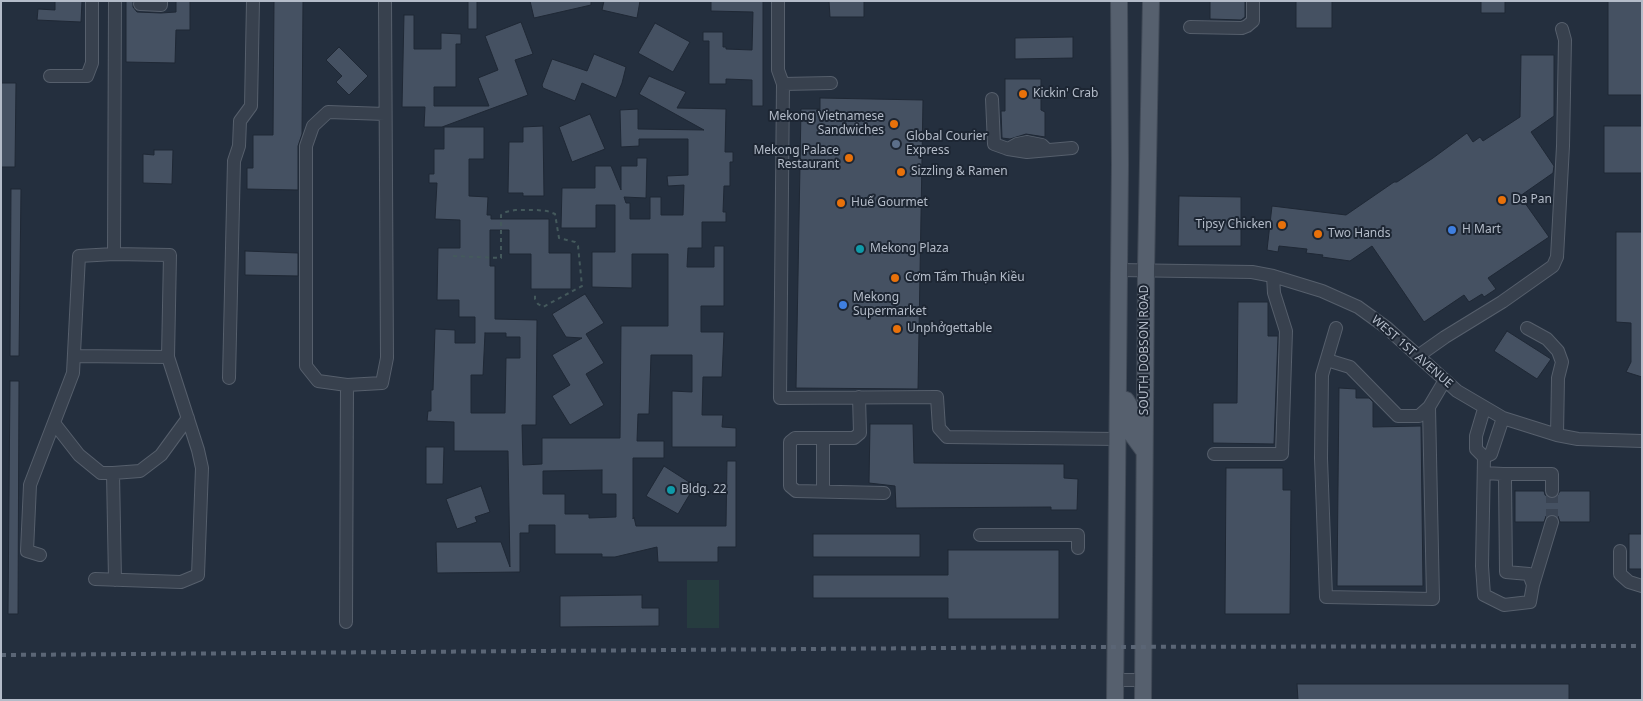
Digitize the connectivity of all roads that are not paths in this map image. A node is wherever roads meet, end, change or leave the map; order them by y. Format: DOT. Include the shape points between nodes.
graph roads {
  1 [pos="92,1"];
  2 [pos="115,1"];
  3 [pos="161,1"];
  4 [pos="253,1"];
  5 [pos="385,1"];
  6 [pos="778,1"];
  7 [pos="1119,1"];
  8 [pos="1151,1"];
  9 [pos="1253,1"];
  10 [pos="140,4"];
  11 [pos="1190,27"];
  12 [pos="1562,29"];
  13 [pos="50,76"];
  14 [pos="831,83"];
  15 [pos="783,84"];
  16 [pos="992,99"];
  17 [pos="385,114"];
  18 [pos="1072,148"];
  19 [pos="114,254"];
  20 [pos="1119,270"];
  21 [pos="1146,270"];
  22 [pos="1273,276"];
  23 [pos="1336,328"];
  24 [pos="1527,328"];
  25 [pos="74,356"];
  26 [pos="1418,356"];
  27 [pos="168,357"];
  28 [pos="1327,360"];
  29 [pos="229,378"];
  30 [pos="1445,380"];
  31 [pos="347,385"];
  32 [pos="859,397"];
  33 [pos="1118,398"];
  34 [pos="1429,407"];
  35 [pos="1484,408"];
  36 [pos="188,418"];
  37 [pos="1503,418"];
  38 [pos="54,423"];
  39 [pos="1557,436"];
  40 [pos="823,438"];
  41 [pos="1117,439"];
  42 [pos="1642,441"];
  43 [pos="1144,451"];
  44 [pos="1484,453"];
  45 [pos="1214,454"];
  46 [pos="113,473"];
  47 [pos="1484,473"];
  48 [pos="1503,474"];
  49 [pos="1552,491"];
  50 [pos="823,492"];
  51 [pos="884,493"];
  52 [pos="1552,522"];
  53 [pos="980,535"];
  54 [pos="1078,548"];
  55 [pos="1620,551"];
  56 [pos="40,554"];
  57 [pos="95,579"];
  58 [pos="115,580"];
  59 [pos="1533,585"];
  60 [pos="1642,586"];
  61 [pos="346,622"];
  62 [pos="1115,680"];
  63 [pos="1143,680"];
  64 [pos="1115,700"];
  65 [pos="1143,700"];
  1 -- 13 [label="street" via="92,64 87,76"];
  2 -- 19 [label="street"];
  3 -- 10 [label="street" via="161,5"];
  4 -- 29 [label="street" via="251,106 240,121 239,146 234,161"];
  5 -- 17 [label="street"];
  6 -- 15 [label="street" via="778,70"];
  7 -- 20 [label="main road"];
  8 -- 21 [label="main road, SOUTH DOBSON ROAD"];
  9 -- 11 [label="street" via="1253,21 1248,26"];
  12 -- 26 [label="street" via="1565,40 1564,146 1557,256 1553,266"];
  14 -- 15 [label="street"];
  15 -- 32 [label="street" via="780,398"];
  16 -- 18 [label="street" via="994,144 1027,152"];
  17 -- 31 [label="street" via="387,358 382,384"];
  17 -- 31 [label="street" via="328,112 313,126 306,146 306,366 318,381"];
  19 -- 25 [label="street" via="79,256"];
  19 -- 27 [label="street" via="170,254"];
  20 -- 21 [label="street, WEST 1ST AVENUE"];
  20 -- 33 [label="main road"];
  21 -- 22 [label="street, WEST 1ST AVENUE" via="1252,272"];
  21 -- 43 [label="main road, SOUTH DOBSON ROAD"];
  22 -- 26 [label="street, WEST 1ST AVENUE" via="1348,302 1387,328"];
  22 -- 45 [label="street" via="1274,293 1286,330 1282,454"];
  23 -- 28 [label="street"];
  24 -- 39 [label="street" via="1547,339 1558,351 1562,362 1558,378"];
  25 -- 27 [label="street"];
  25 -- 38 [label="street" via="73,373"];
  26 -- 30 [label="street, WEST 1ST AVENUE"];
  27 -- 36 [label="street"];
  28 -- 34 [label="street" via="1350,367 1398,416 1418,416"];
  28 -- 34 [label="street" via="1322,375 1320,458 1326,597 1433,599"];
  30 -- 34 [label="street"];
  30 -- 35 [label="street, WEST 1ST AVENUE"];
  31 -- 61 [label="street"];
  32 -- 40 [label="street" via="860,433 854,438"];
  32 -- 41 [label="street" via="937,397 939,428 947,437"];
  33 -- 41 [label="main road"];
  33 -- 43 [label="main road" via="1126,400 1130,407 1132,433"];
  35 -- 37 [label="street, WEST 1ST AVENUE"];
  35 -- 44 [label="street" via="1476,436"];
  36 -- 46 [label="street" via="161,455 140,471"];
  36 -- 58 [label="street" via="202,468 198,575 180,582"];
  37 -- 39 [label="street, WEST 1ST AVENUE"];
  37 -- 44 [label="street"];
  38 -- 46 [label="street" via="79,455 101,473"];
  38 -- 56 [label="street" via="30,485 27,551"];
  39 -- 42 [label="street, WEST 1ST AVENUE"];
  40 -- 50 [label="street"];
  40 -- 50 [label="street" via="796,438 790,442 790,486 796,491"];
  41 -- 62 [label="main road"];
  43 -- 63 [label="main road, SOUTH DOBSON ROAD"];
  44 -- 47 [label="street"];
  46 -- 58 [label="street"];
  47 -- 48 [label="street"];
  47 -- 59 [label="street" via="1484,594 1504,605 1530,602"];
  48 -- 49 [label="street" via="1552,474"];
  48 -- 59 [label="street" via="1506,572 1529,574"];
  50 -- 51 [label="street"];
  52 -- 59 [label="street"];
  53 -- 54 [label="street" via="1078,535"];
  55 -- 60 [label="street" via="1620,574"];
  57 -- 58 [label="street"];
  62 -- 63 [label="street"];
  62 -- 64 [label="main road"];
  63 -- 65 [label="main road, SOUTH DOBSON ROAD"];
}
